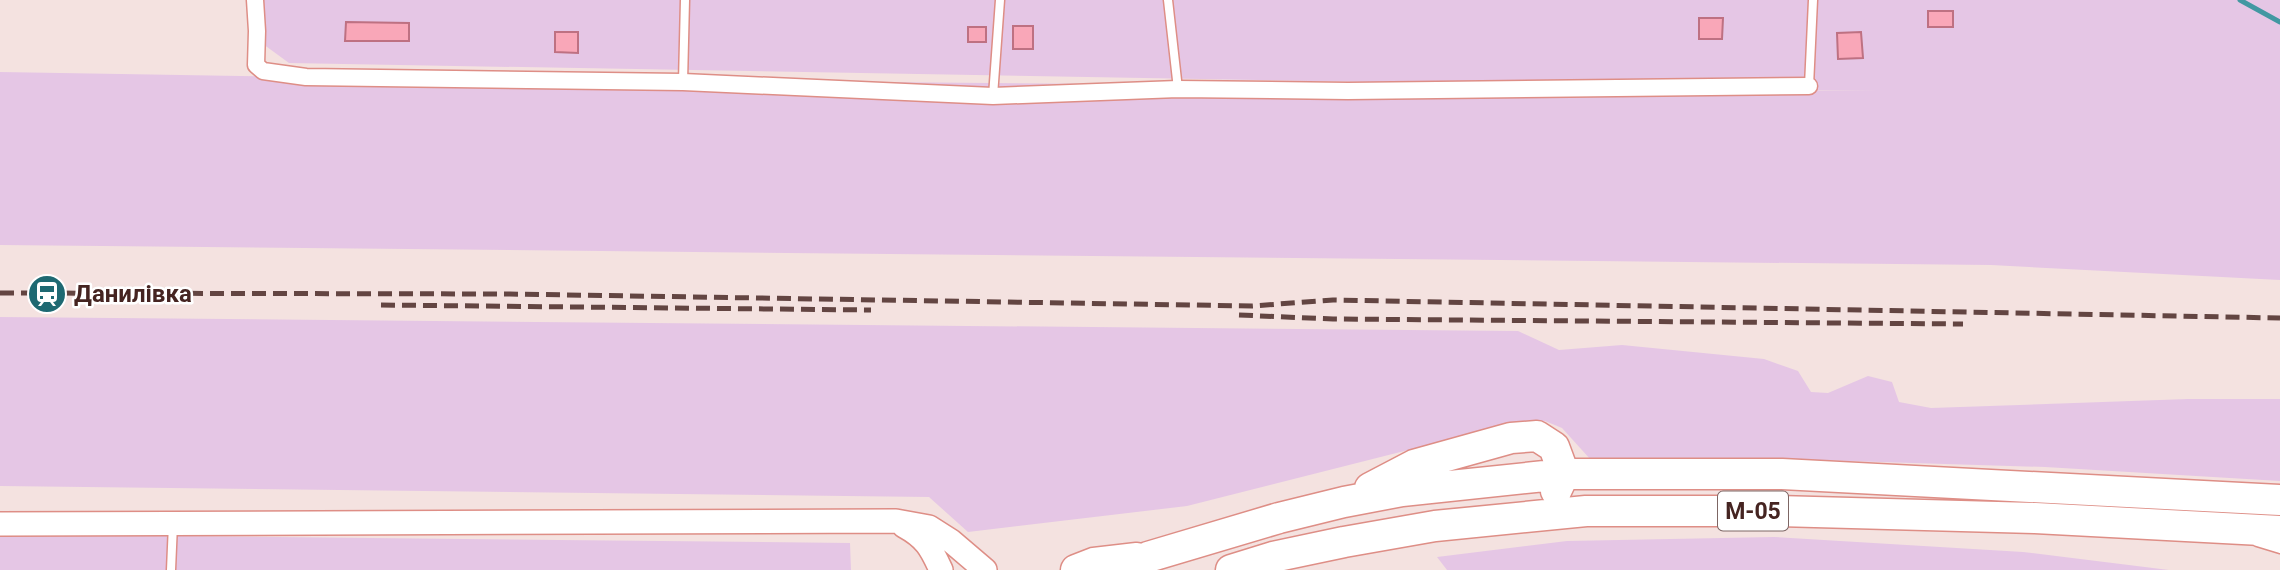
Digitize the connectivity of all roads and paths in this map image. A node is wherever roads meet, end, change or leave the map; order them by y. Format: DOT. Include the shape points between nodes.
graph roads {
  1 [pos="255,0"];
  2 [pos="685,0"];
  3 [pos="1000,0"];
  4 [pos="1168,0"];
  5 [pos="1812,0"];
  6 [pos="682,82"];
  7 [pos="1809,86"];
  8 [pos="1178,89"];
  9 [pos="993,96"];
  10 [pos="1564,474"];
  11 [pos="2280,500"];
  12 [pos="1344,502"];
  13 [pos="896,521"];
  14 [pos="173,523"];
  15 [pos="0,524"];
  16 [pos="1435,526"];
  17 [pos="2211,527"];
  18 [pos="2280,531"];
  19 [pos="2280,549"];
  20 [pos="1148,557"];
  21 [pos="171,570"];
  22 [pos="941,570"];
  23 [pos="985,570"];
  24 [pos="1076,570"];
  25 [pos="1117,570"];
  26 [pos="1231,570"];
  1 -- 6 [label="street" via="256,65 263,71 306,77"];
  2 -- 6 [label="lane"];
  3 -- 9 [label="lane"];
  4 -- 8 [label="lane"];
  5 -- 7 [label="lane"];
  6 -- 9 [label="street"];
  7 -- 8 [label="street"];
  8 -- 9 [label="street"];
  10 -- 11 [label="highway, М-05" via="1782,474"];
  10 -- 12 [label="highway, М-05" via="1402,491"];
  10 -- 12 [label="highway" via="1554,447 1537,436 1511,438 1414,465"];
  10 -- 16 [label="highway" via="1557,491 1545,499"];
  12 -- 20 [label="highway, М-05"];
  13 -- 14 [label="street"];
  13 -- 22 [label="street" via="920,535"];
  13 -- 23 [label="street" via="929,527"];
  14 -- 15 [label="street"];
  14 -- 21 [label="lane"];
  16 -- 17 [label="highway, М-05" via="1586,511 1774,511"];
  16 -- 26 [label="highway, М-05" via="1273,557"];
  17 -- 18 [label="highway, М-05"];
  17 -- 19 [label="lane"];
  20 -- 24 [label="highway" via="1094,563"];
  20 -- 25 [label="highway, М-05"];
}
